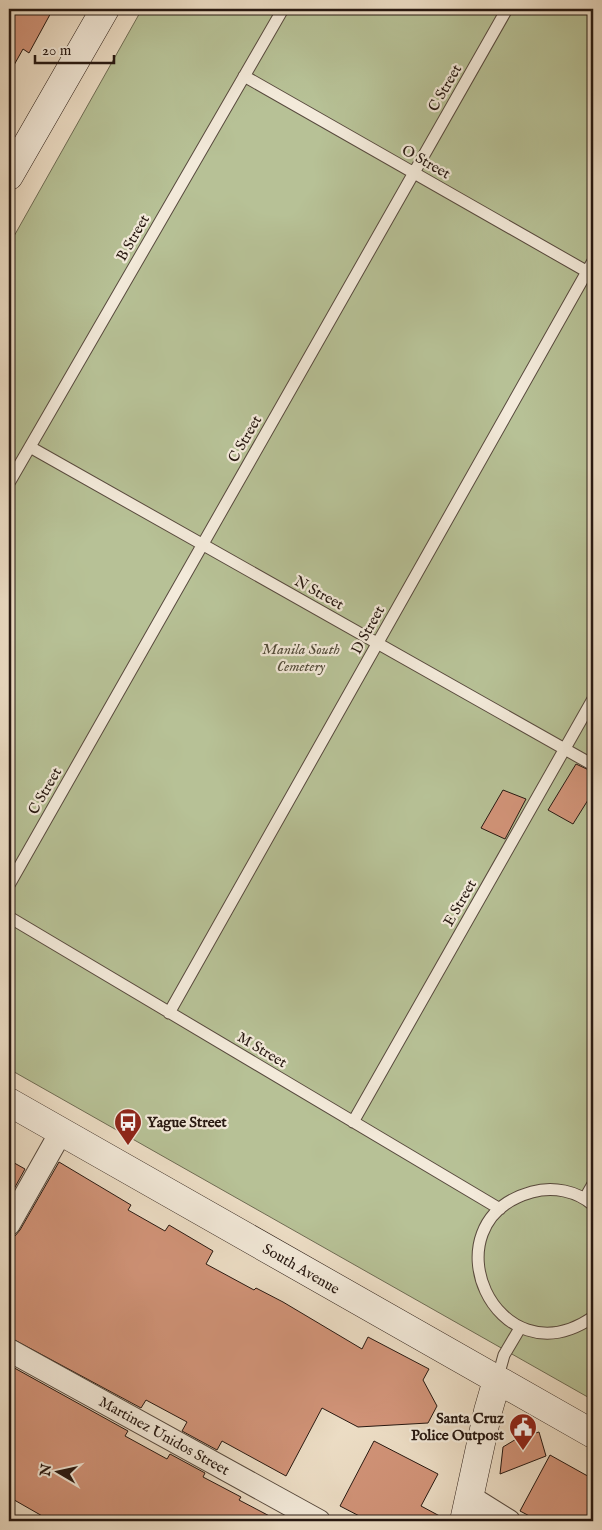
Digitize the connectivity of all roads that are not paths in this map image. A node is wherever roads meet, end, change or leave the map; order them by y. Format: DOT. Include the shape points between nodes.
graph roads {
  1 [pos="105,9"];
  2 [pos="283,9"];
  3 [pos="507,9"];
  4 [pos="244,76"];
  5 [pos="414,173"];
  6 [pos="9,176"];
  7 [pos="591,269"];
  8 [pos="30,447"];
  9 [pos="9,483"];
  10 [pos="202,544"];
  11 [pos="378,643"];
  12 [pos="593,699"];
  13 [pos="565,749"];
  14 [pos="593,765"];
  15 [pos="9,885"];
  16 [pos="9,917"];
  17 [pos="169,1013"];
  18 [pos="9,1102"];
  19 [pos="353,1122"];
  20 [pos="61,1132"];
  21 [pos="593,1184"];
  22 [pos="589,1202"];
  23 [pos="500,1209"];
  24 [pos="9,1224"];
  25 [pos="593,1317"];
  26 [pos="520,1328"];
  27 [pos="9,1350"];
  28 [pos="497,1380"];
  29 [pos="593,1434"];
  30 [pos="467,1509"];
  31 [pos="319,1521"];
  32 [pos="509,1521"];
  1 -- 6 [label="main road"];
  2 -- 4 [label="lane, B Street"];
  3 -- 5 [label="lane, C Street"];
  4 -- 5 [label="lane, O Street"];
  4 -- 8 [label="lane, B Street"];
  5 -- 7 [label="lane, O Street"];
  5 -- 10 [label="lane, C Street"];
  7 -- 11 [label="lane, D Street"];
  8 -- 9 [label="lane, B Street"];
  8 -- 10 [label="lane, N Street"];
  10 -- 11 [label="lane, N Street"];
  10 -- 15 [label="lane, C Street"];
  11 -- 13 [label="lane, N Street"];
  11 -- 17 [label="lane, D Street"];
  12 -- 13 [label="lane, E Street"];
  13 -- 14 [label="lane, N Street"];
  13 -- 19 [label="lane, E Street"];
  16 -- 17 [label="lane, M Street"];
  17 -- 19 [label="lane, M Street"];
  18 -- 20 [label="main road, South Avenue"];
  19 -- 23 [label="lane, M Street"];
  20 -- 24 [label="street"];
  20 -- 28 [label="main road, South Avenue"];
  21 -- 22 [label="lane"];
  22 -- 23 [label="lane" via="563,1190 540,1190 518,1196"];
  23 -- 26 [label="lane" via="485,1228 478,1250 478,1274 486,1296 500,1315"];
  25 -- 26 [label="lane" via="581,1326 561,1333 540,1333"];
  26 -- 28 [label="lane" via="504,1355"];
  27 -- 31 [label="street, Martinez Unidos Street"];
  28 -- 29 [label="main road, South Avenue"];
  28 -- 30 [label="main road"];
  30 -- 32 [label="street"];
}
